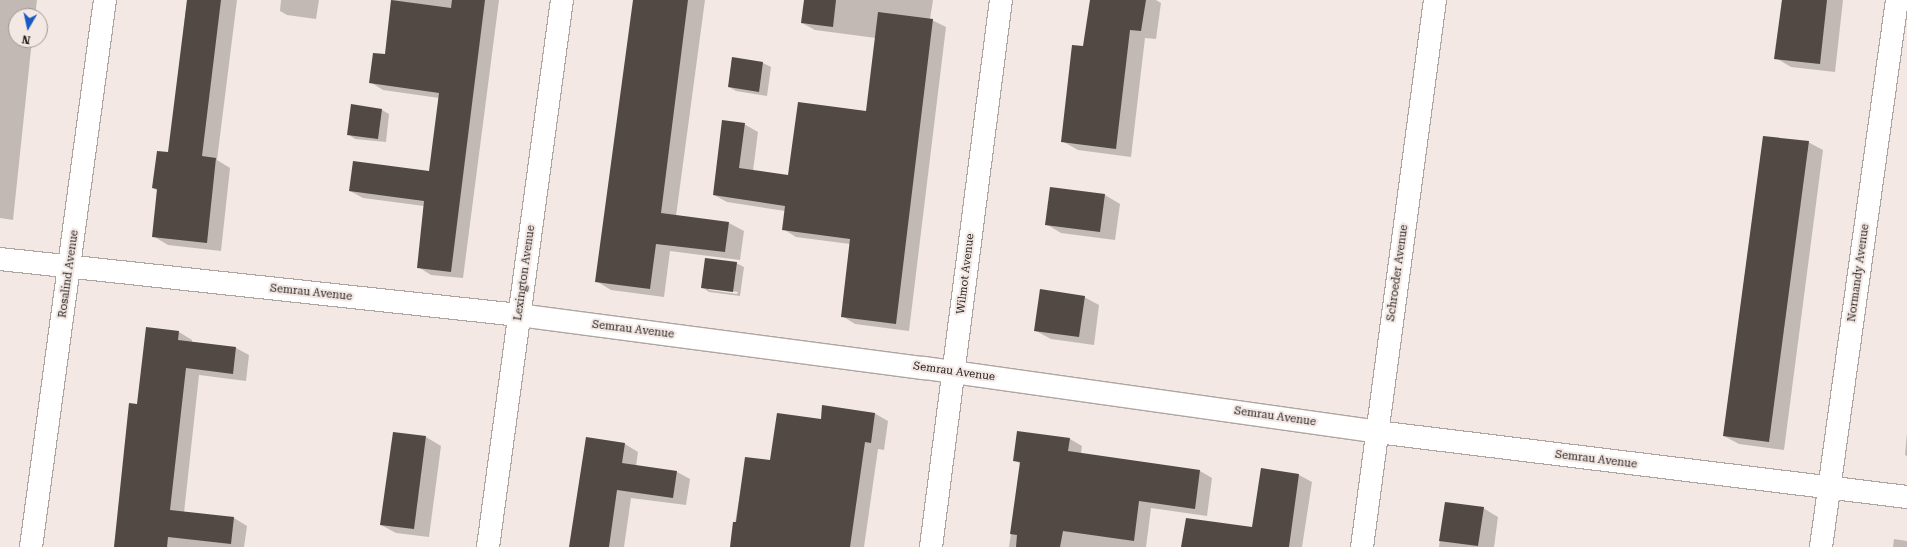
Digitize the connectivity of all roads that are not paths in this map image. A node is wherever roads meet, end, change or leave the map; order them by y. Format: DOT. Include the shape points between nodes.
graph roads {
  1 [pos="105,0"];
  2 [pos="562,0"];
  3 [pos="1001,0"];
  4 [pos="1435,0"];
  5 [pos="1896,0"];
  6 [pos="0,259"];
  7 [pos="70,267"];
  8 [pos="519,315"];
  9 [pos="954,372"];
  10 [pos="1377,432"];
  11 [pos="1829,489"];
  12 [pos="1907,497"];
  13 [pos="31,547"];
  14 [pos="488,547"];
  15 [pos="930,547"];
  16 [pos="1362,547"];
  17 [pos="1822,547"];
  1 -- 7 [label="street, Rosalind Avenue"];
  2 -- 8 [label="street, Lexington Avenue"];
  3 -- 9 [label="street, Wilmot Avenue"];
  4 -- 10 [label="street, Schroeder Avenue"];
  5 -- 11 [label="street, Normandy Avenue"];
  6 -- 7 [label="street, Semrau Avenue"];
  7 -- 8 [label="street, Semrau Avenue"];
  7 -- 13 [label="street, Rosalind Avenue"];
  8 -- 9 [label="street, Semrau Avenue"];
  8 -- 14 [label="street, Lexington Avenue"];
  9 -- 10 [label="street, Semrau Avenue"];
  9 -- 15 [label="street, Wilmot Avenue"];
  10 -- 11 [label="street, Semrau Avenue"];
  10 -- 16 [label="street, Schroeder Avenue"];
  11 -- 12 [label="street, Semrau Avenue"];
  11 -- 17 [label="street, Normandy Avenue"];
}
